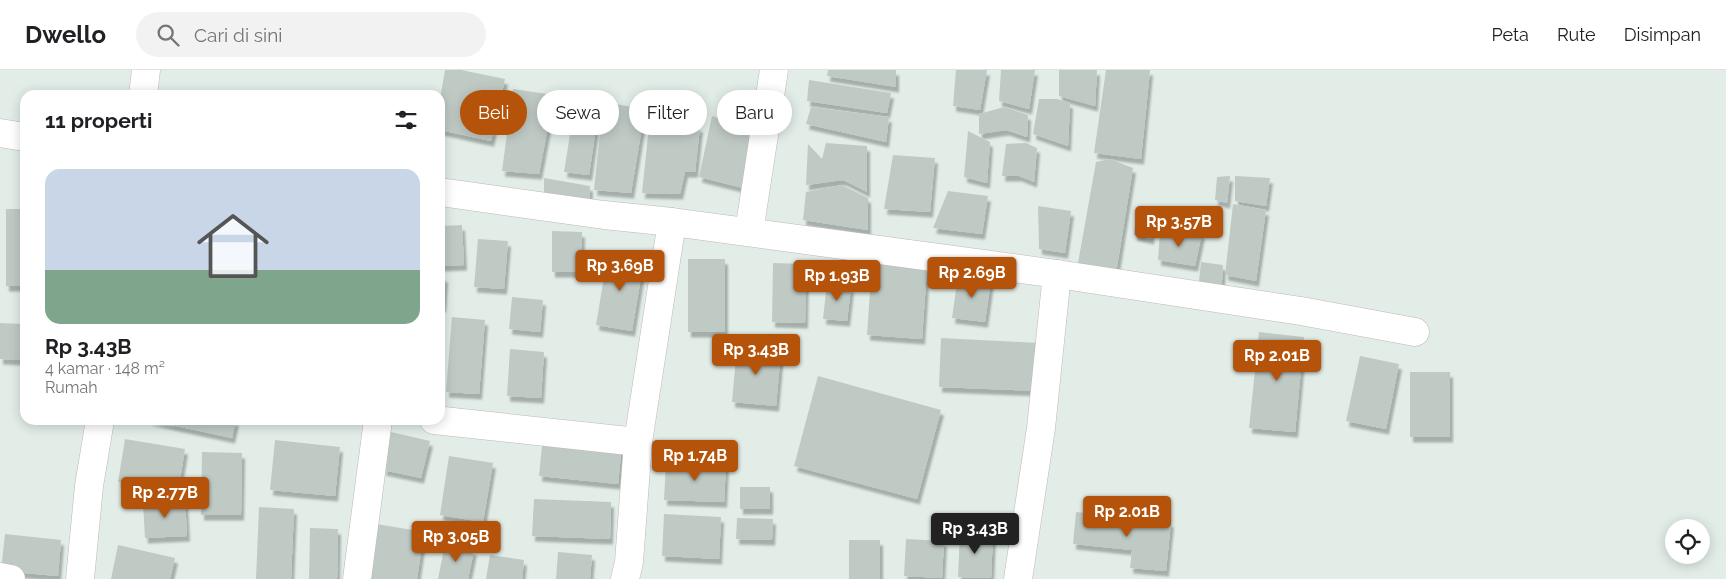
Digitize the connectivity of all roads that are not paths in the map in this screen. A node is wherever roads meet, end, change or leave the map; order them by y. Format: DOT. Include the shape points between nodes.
graph roads {
  1 [pos="146,70"];
  2 [pos="774,70"];
  3 [pos="144,90"];
  4 [pos="0,133"];
  5 [pos="20,136"];
  6 [pos="445,193"];
  7 [pos="672,222"];
  8 [pos="749,232"];
  9 [pos="1057,274"];
  10 [pos="1416,332"];
  11 [pos="445,421"];
  12 [pos="99,425"];
  13 [pos="377,425"];
  14 [pos="638,442"];
  15 [pos="0,577"];
  16 [pos="11,579"];
  17 [pos="80,579"];
  18 [pos="357,579"];
  19 [pos="625,579"];
  20 [pos="1018,579"];
  1 -- 3 [label="street"];
  2 -- 8 [label="street"];
  4 -- 5 [label="street"];
  6 -- 7 [label="street"];
  7 -- 8 [label="street"];
  7 -- 14 [label="street"];
  8 -- 9 [label="street"];
  9 -- 10 [label="street"];
  9 -- 20 [label="street" via="1041,428"];
  11 -- 14 [label="street"];
  12 -- 17 [label="street" via="89,486"];
  13 -- 18 [label="street"];
  14 -- 19 [label="street"];
  15 -- 16 [label="street"];
}
